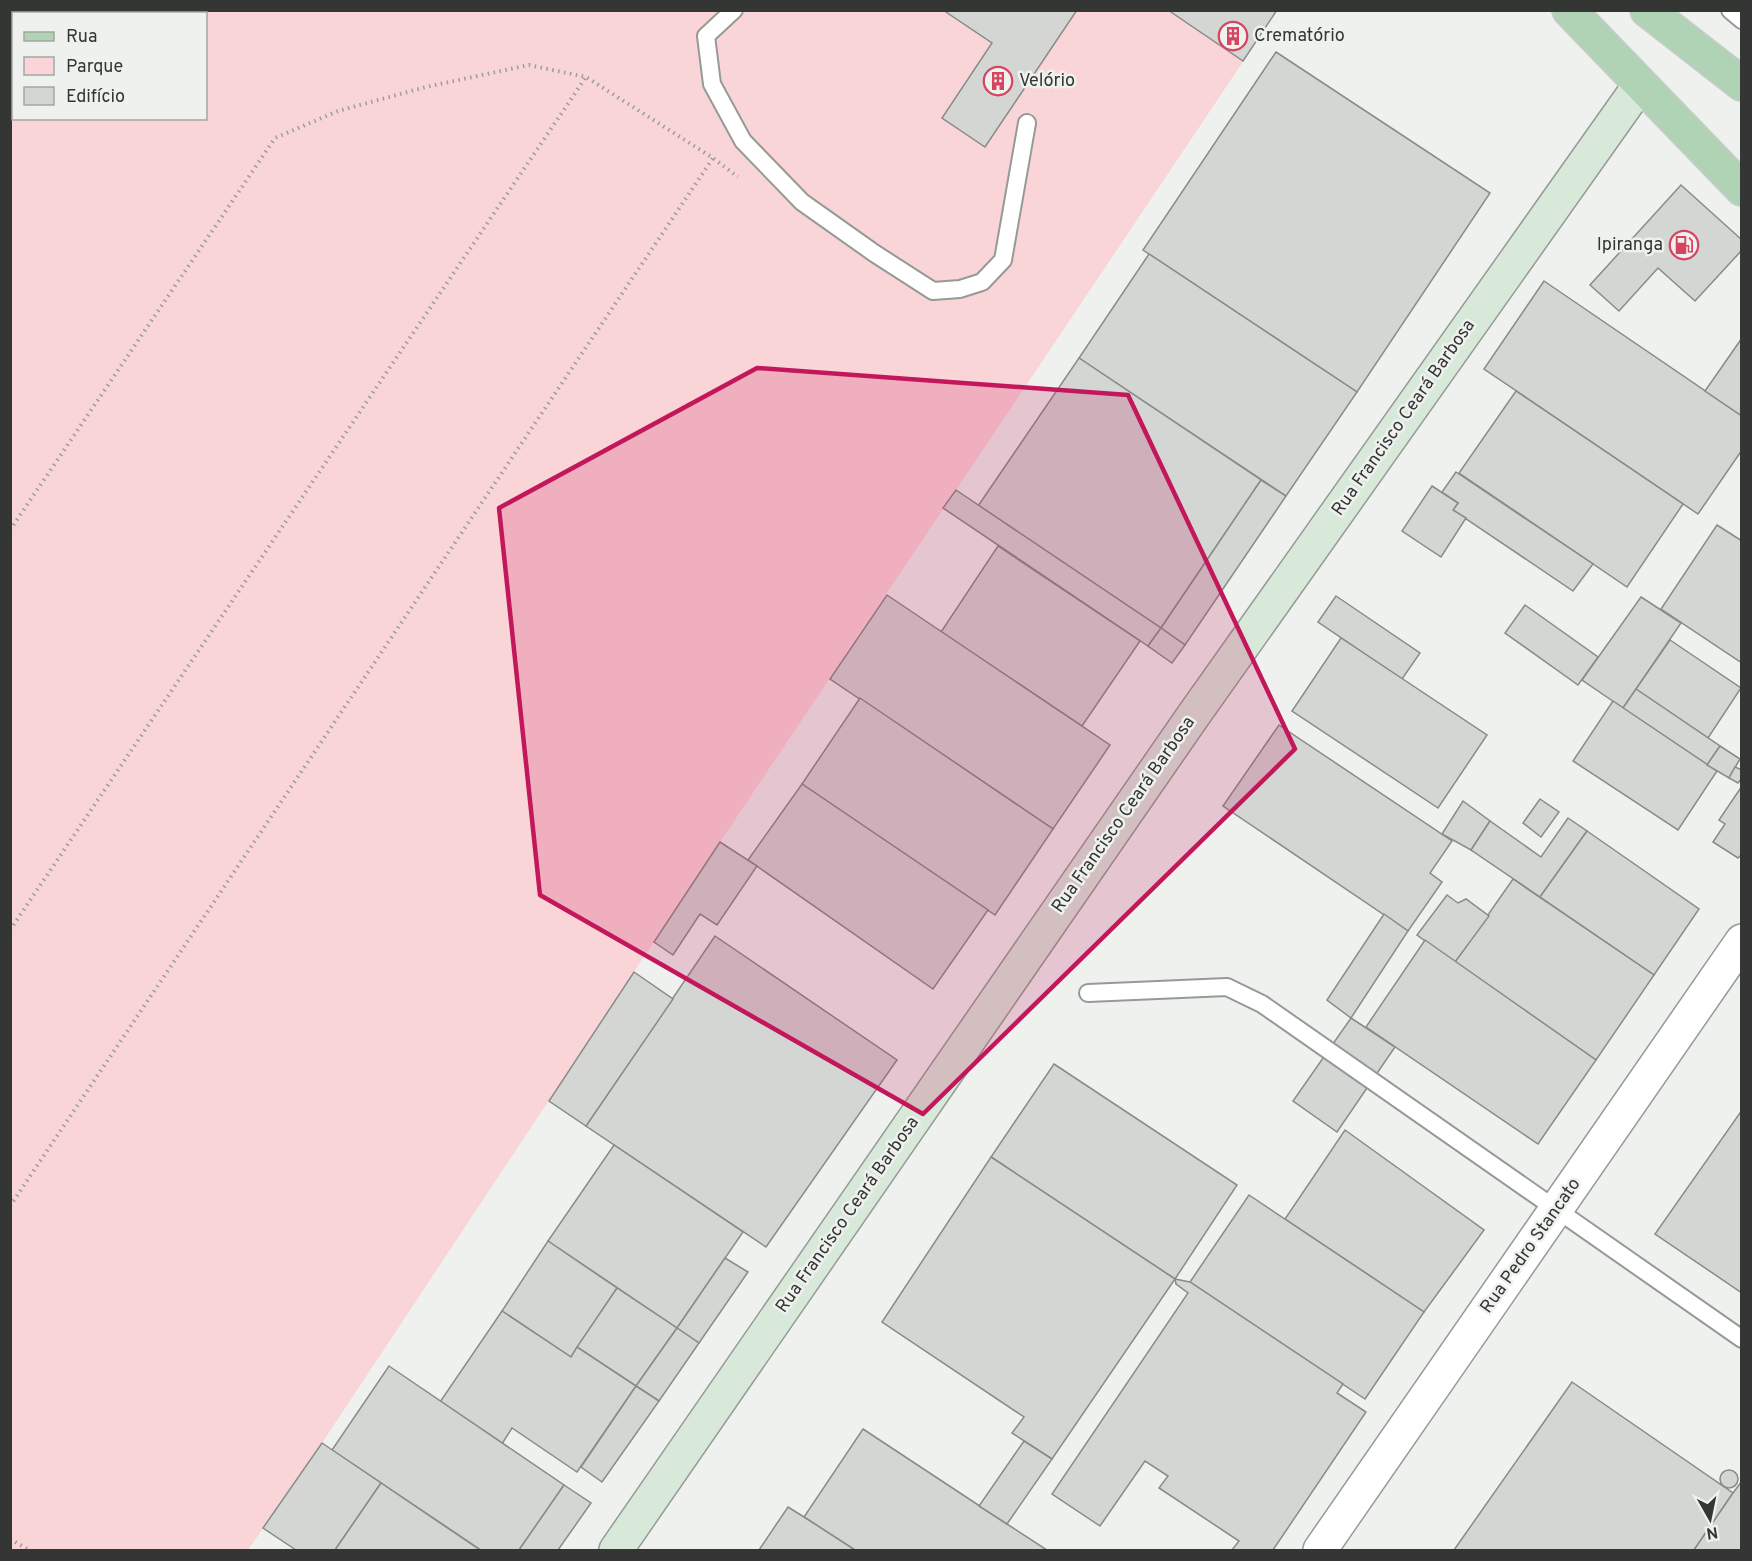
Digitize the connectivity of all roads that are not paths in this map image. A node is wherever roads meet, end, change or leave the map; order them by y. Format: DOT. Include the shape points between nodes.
graph roads {
  1 [pos="734,10"];
  2 [pos="1569,10"];
  3 [pos="1647,10"];
  4 [pos="1730,10"];
  5 [pos="1742,20"];
  6 [pos="1742,84"];
  7 [pos="1640,85"];
  8 [pos="1027,123"];
  9 [pos="1742,189"];
  10 [pos="1742,942"];
  11 [pos="1088,993"];
  12 [pos="1556,1210"];
  13 [pos="1742,1339"];
  14 [pos="616,1551"];
  15 [pos="1320,1551"];
  1 -- 8 [label="lane" via="706,36 712,84 743,141 802,202 933,291 982,282 1003,260"];
  2 -- 7 [label="main road"];
  3 -- 6 [label="main road"];
  4 -- 5 [label="lane"];
  7 -- 9 [label="main road"];
  7 -- 14 [label="street, Rua Francisco Ceará Barbosa" via="1193,716"];
  10 -- 12 [label="street, Rua Pedro Stancato"];
  11 -- 12 [label="lane" via="1227,987 1262,1004"];
  12 -- 13 [label="lane"];
  12 -- 15 [label="street, Rua Pedro Stancato"];
}
